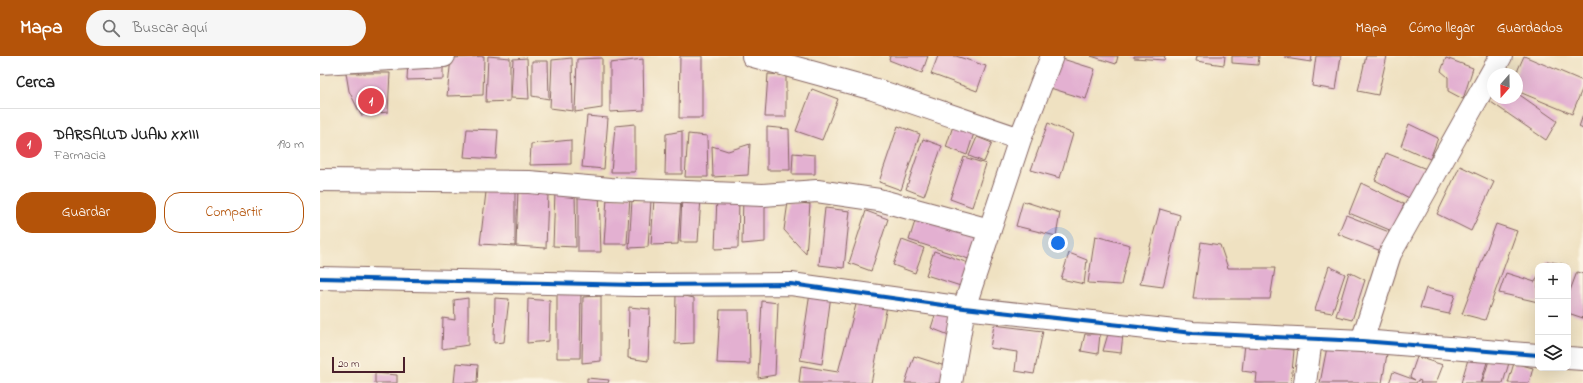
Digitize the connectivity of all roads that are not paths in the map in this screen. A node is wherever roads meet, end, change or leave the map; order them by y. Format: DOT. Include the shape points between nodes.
graph roads {
  1 [pos="444,56"];
  2 [pos="753,56"];
  3 [pos="1052,56"];
  4 [pos="1501,56"];
  5 [pos="320,63"];
  6 [pos="1020,139"];
  7 [pos="320,180"];
  8 [pos="990,230"];
  9 [pos="320,278"];
  10 [pos="964,308"];
  11 [pos="1311,339"];
  12 [pos="1362,341"];
  13 [pos="1535,355"];
  14 [pos="1571,358"];
  15 [pos="1583,359"];
  16 [pos="951,383"];
  17 [pos="1304,383"];
  1 -- 5 [label="street"];
  2 -- 6 [label="street" via="873,89"];
  3 -- 6 [label="street"];
  4 -- 12 [label="street" via="1390,254"];
  6 -- 8 [label="street"];
  7 -- 8 [label="street" via="529,182 763,195 816,191 879,200"];
  8 -- 10 [label="street"];
  9 -- 10 [label="street" via="636,285 791,284"];
  10 -- 11 [label="street" via="1193,333"];
  10 -- 16 [label="street"];
  11 -- 12 [label="street"];
  11 -- 17 [label="street"];
  12 -- 13 [label="street"];
  14 -- 15 [label="street"];
}
